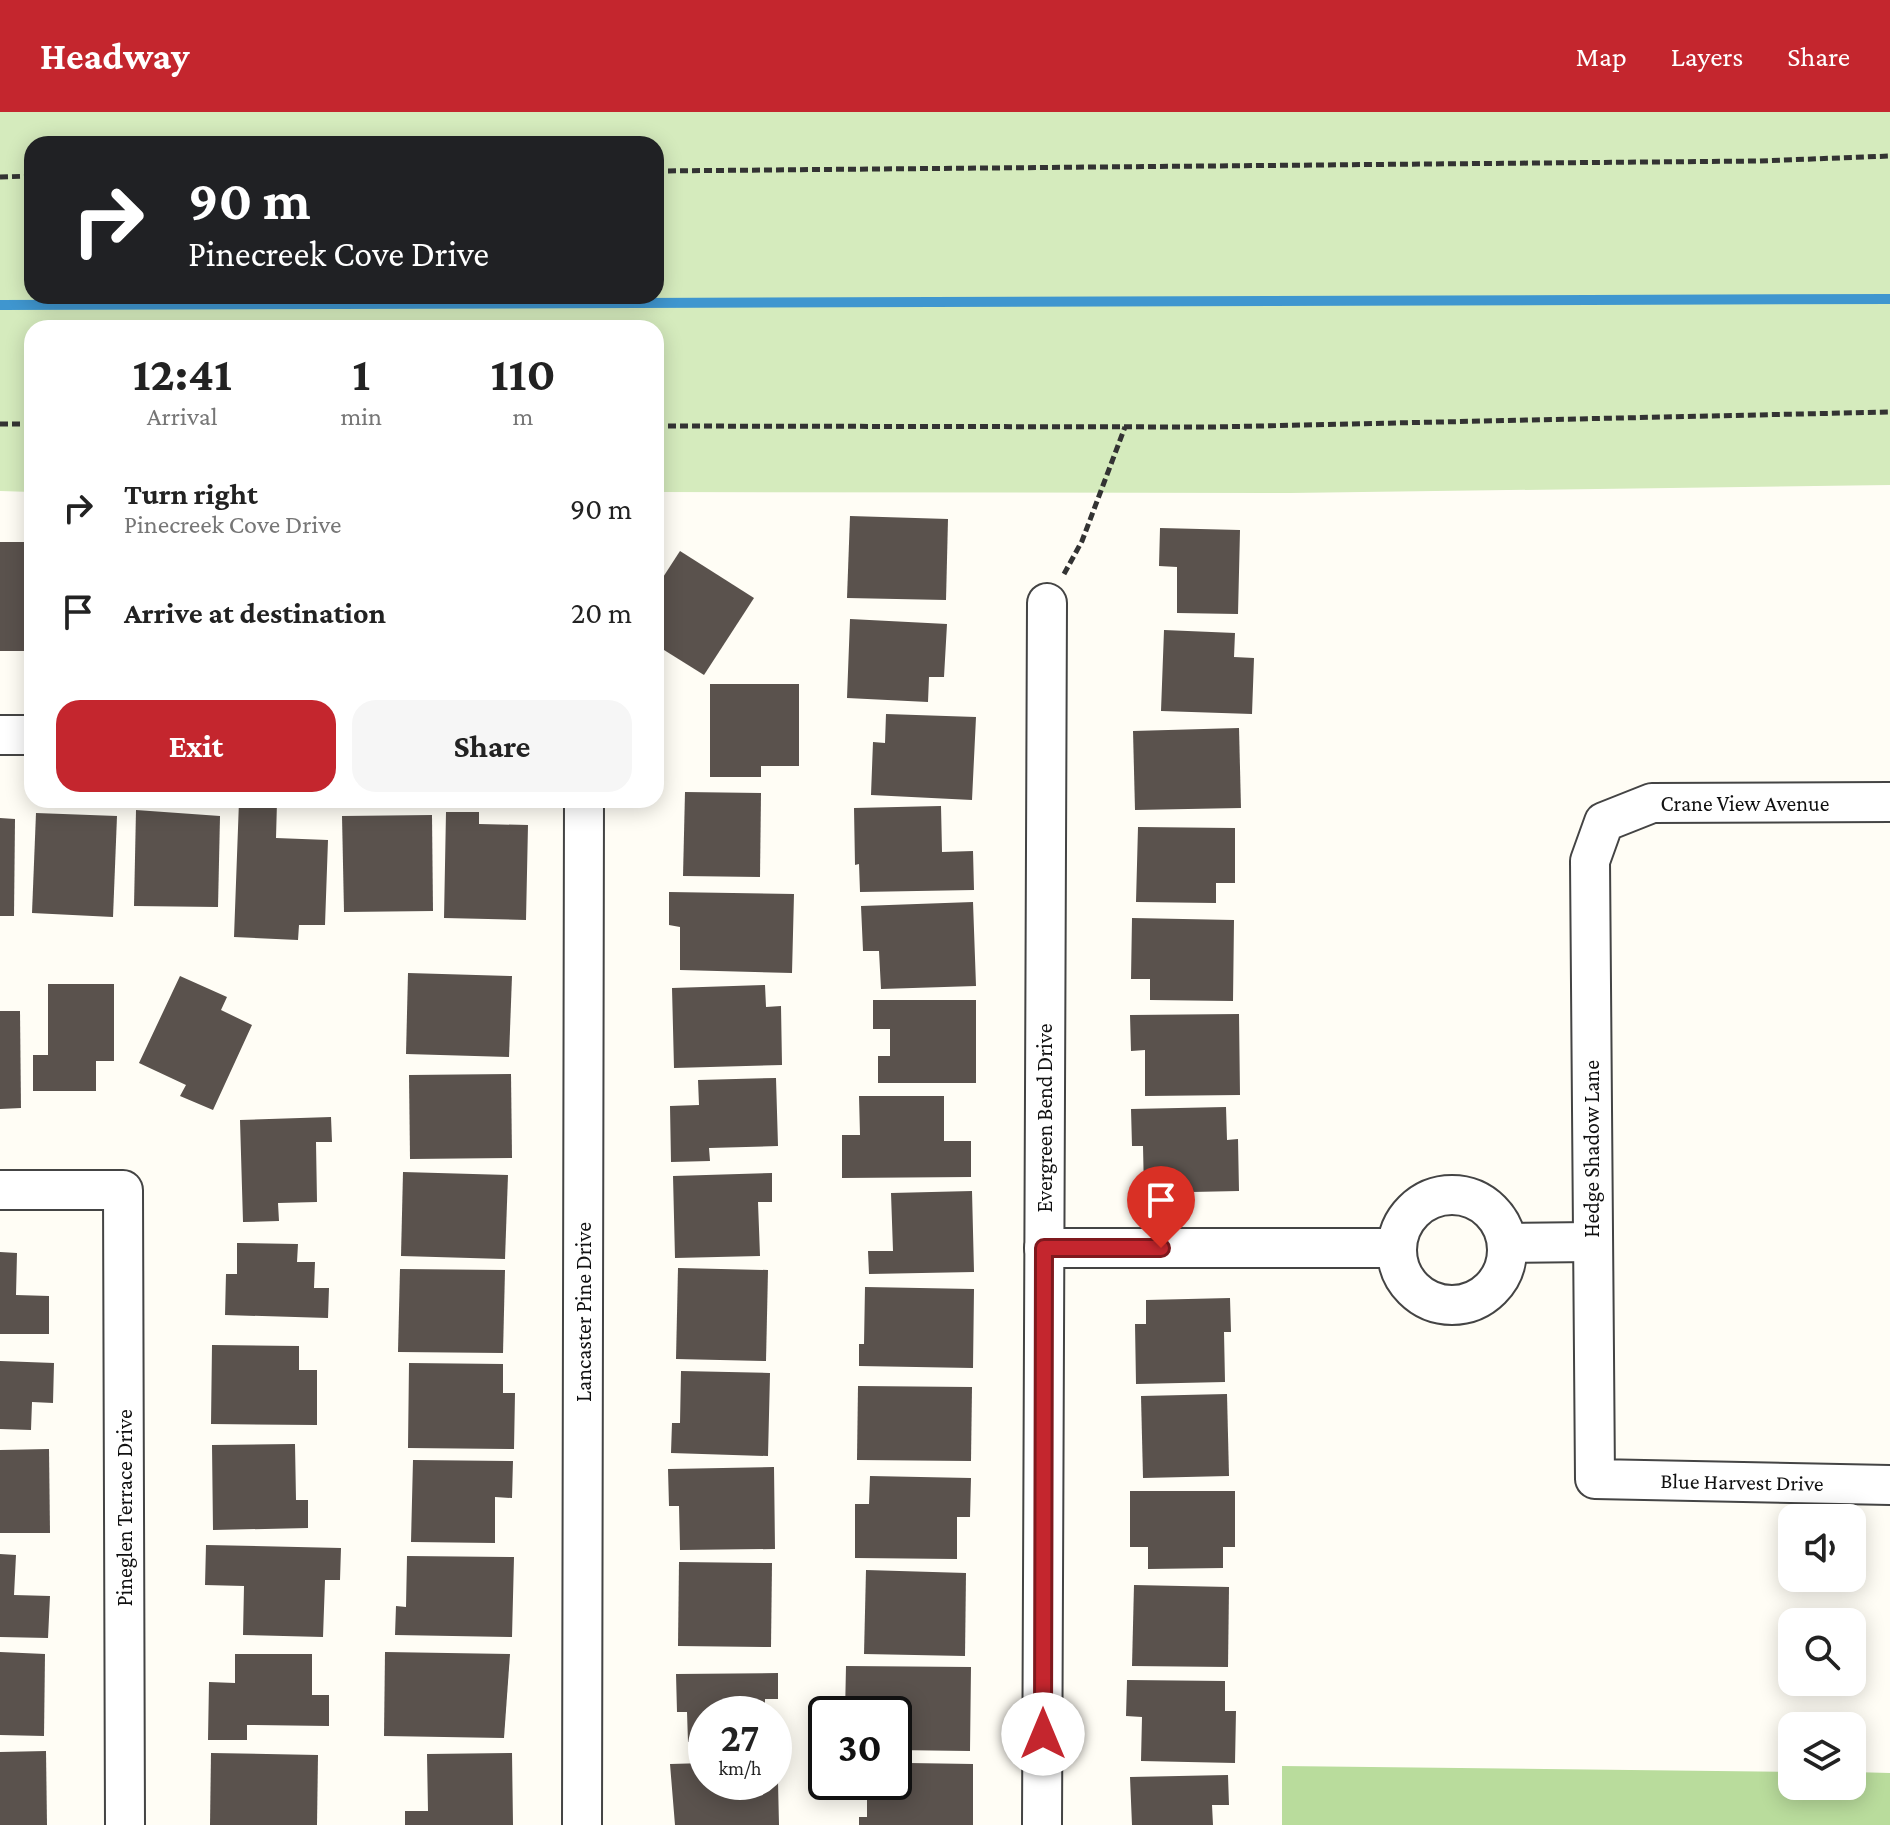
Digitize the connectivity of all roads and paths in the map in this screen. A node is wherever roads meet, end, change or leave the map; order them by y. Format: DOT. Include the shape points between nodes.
graph roads {
  1 [pos="1890,156"];
  2 [pos="664,171"];
  3 [pos="24,176"];
  4 [pos="0,177"];
  5 [pos="1890,412"];
  6 [pos="0,424"];
  7 [pos="24,424"];
  8 [pos="664,426"];
  9 [pos="1125,427"];
  10 [pos="1047,603"];
  11 [pos="0,735"];
  12 [pos="24,735"];
  13 [pos="1890,802"];
  14 [pos="584,808"];
  15 [pos="1604,822"];
  16 [pos="0,1190"];
  17 [pos="1591,1242"];
  18 [pos="1507,1243"];
  19 [pos="1044,1248"];
  20 [pos="1397,1248"];
  21 [pos="1595,1479"];
  22 [pos="1890,1485"];
  23 [pos="125,1825"];
  24 [pos="582,1825"];
  25 [pos="1042,1825"];
  1 -- 2 [label="path" via="1728,162"];
  3 -- 4 [label="path"];
  5 -- 9 [label="path"];
  6 -- 7 [label="path"];
  8 -- 9 [label="path"];
  9 -- 10 [label="path" via="1082,541"];
  10 -- 19 [label="street, Evergreen Bend Drive"];
  11 -- 12 [label="street"];
  13 -- 15 [label="street, Crane View Avenue" via="1652,803"];
  14 -- 24 [label="street, Lancaster Pine Drive"];
  15 -- 17 [label="street, Hedge Shadow Lane" via="1590,861"];
  16 -- 23 [label="street, Pineglen Terrace Drive" via="123,1190"];
  17 -- 18 [label="street"];
  17 -- 21 [label="street, Hedge Shadow Lane"];
  18 -- 20 [label="street" via="1502,1226 1483,1206 1458,1196 1423,1203 1400,1231"];
  18 -- 20 [label="street" via="1500,1279 1488,1293 1454,1306 1436,1303 1407,1283"];
  19 -- 20 [label="street"];
  19 -- 25 [label="street, Evergreen Bend Drive"];
  21 -- 22 [label="street, Blue Harvest Drive"];
}
